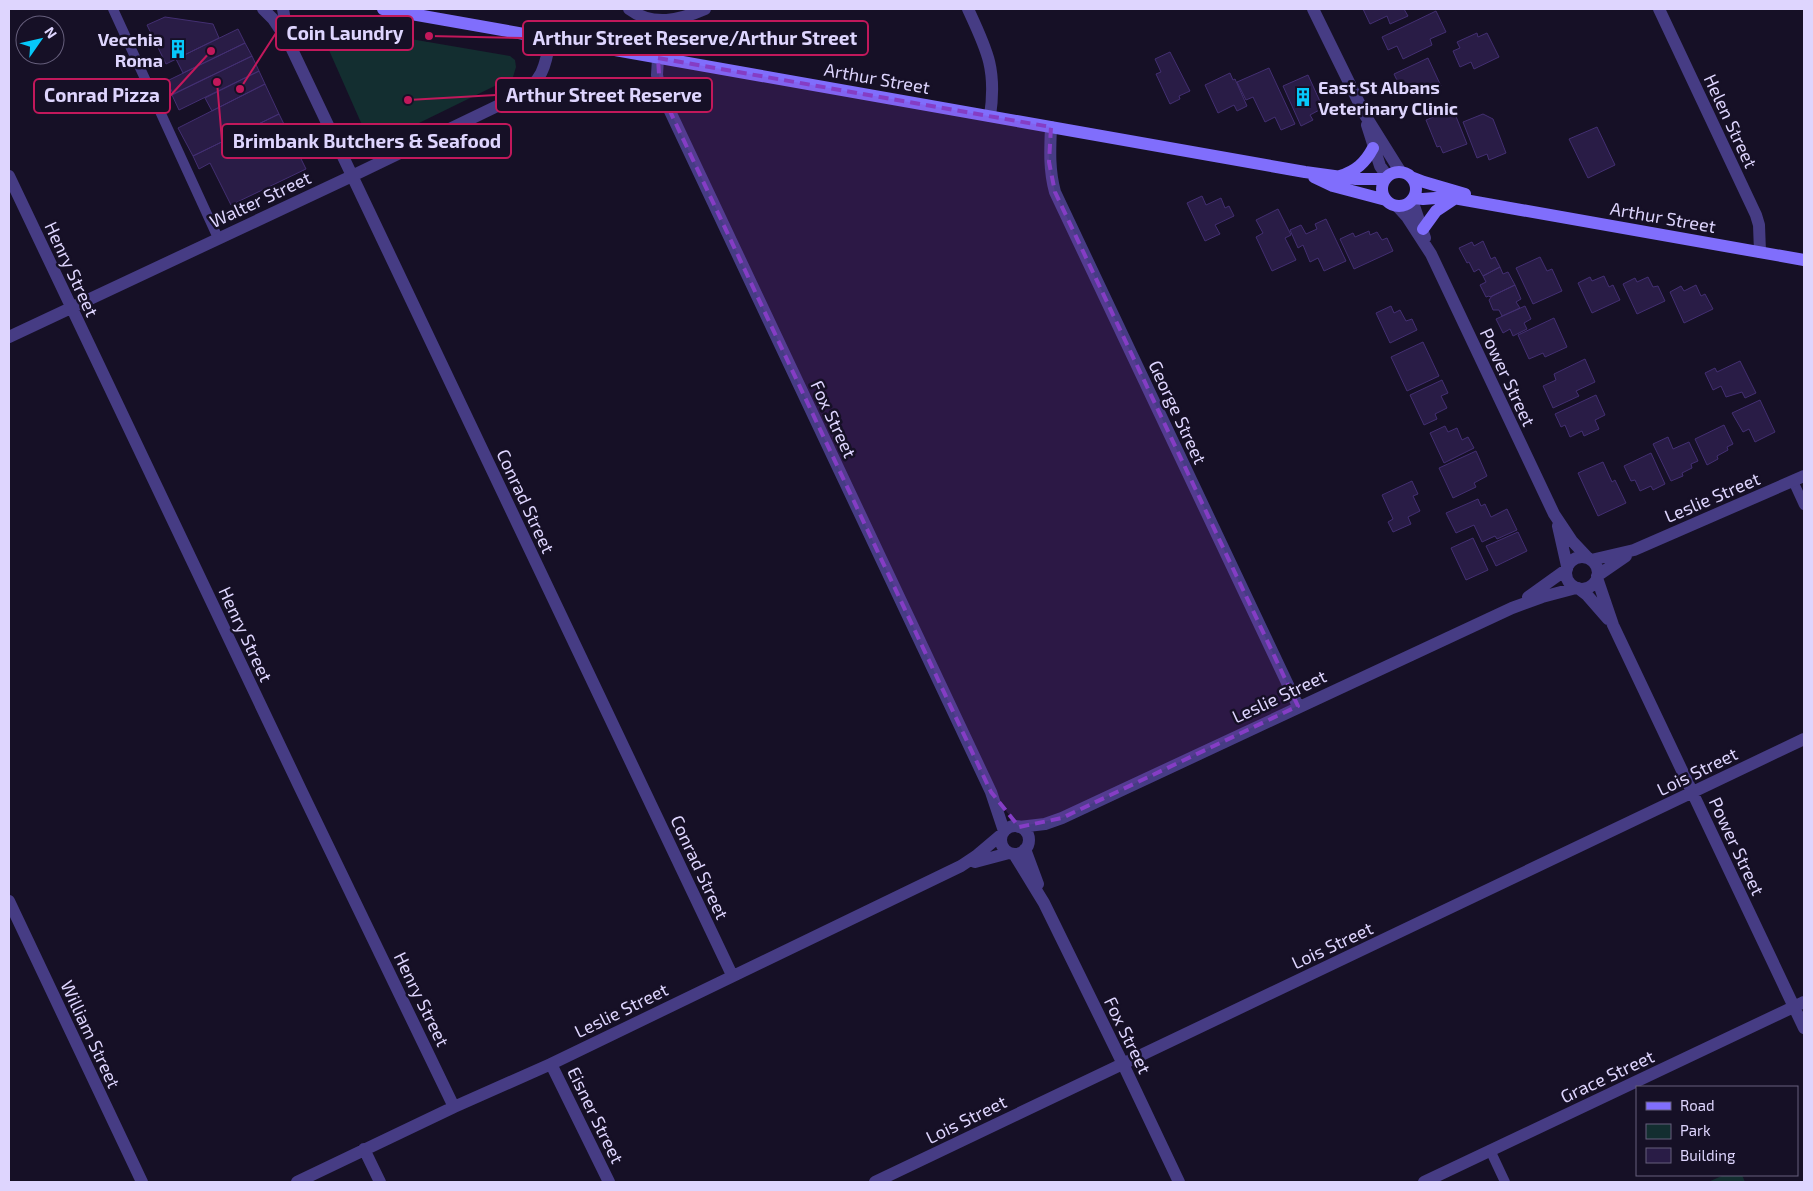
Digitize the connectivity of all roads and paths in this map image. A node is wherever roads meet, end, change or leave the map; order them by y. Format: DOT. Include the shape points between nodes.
graph roads {
  1 [pos="113,9"];
  2 [pos="263,9"];
  3 [pos="283,9"];
  4 [pos="383,9"];
  5 [pos="705,9"];
  6 [pos="968,9"];
  7 [pos="1314,9"];
  8 [pos="1659,9"];
  9 [pos="634,12"];
  10 [pos="550,39"];
  11 [pos="289,42"];
  12 [pos="658,58"];
  13 [pos="1364,115"];
  14 [pos="990,116"];
  15 [pos="1051,127"];
  16 [pos="1373,148"];
  17 [pos="1305,172"];
  18 [pos="1405,174"];
  19 [pos="9,176"];
  20 [pos="352,176"];
  21 [pos="1340,176"];
  22 [pos="1386,177"];
  23 [pos="1413,199"];
  24 [pos="1454,199"];
  25 [pos="1391,203"];
  26 [pos="1516,209"];
  27 [pos="1422,229"];
  28 [pos="218,238"];
  29 [pos="1760,252"];
  30 [pos="1430,254"];
  31 [pos="1804,260"];
  32 [pos="71,308"];
  33 [pos="9,338"];
  34 [pos="1799,479"];
  35 [pos="1804,505"];
  36 [pos="1554,514"];
  37 [pos="1634,550"];
  38 [pos="1590,560"];
  39 [pos="1567,567"];
  40 [pos="1597,577"];
  41 [pos="1577,588"];
  42 [pos="1512,608"];
  43 [pos="1613,625"];
  44 [pos="1298,706"];
  45 [pos="1804,739"];
  46 [pos="1692,792"];
  47 [pos="1062,818"];
  48 [pos="1011,830"];
  49 [pos="1019,850"];
  50 [pos="960,866"];
  51 [pos="9,901"];
  52 [pos="732,975"];
  53 [pos="1799,1004"];
  54 [pos="1804,1028"];
  55 [pos="551,1064"];
  56 [pos="1123,1064"];
  57 [pos="454,1107"];
  58 [pos="364,1150"];
  59 [pos="1490,1150"];
  60 [pos="142,1182"];
  61 [pos="297,1182"];
  62 [pos="380,1182"];
  63 [pos="609,1182"];
  64 [pos="874,1182"];
  65 [pos="1179,1182"];
  66 [pos="1424,1182"];
  67 [pos="1505,1182"];
  1 -- 28 [label="lane"];
  2 -- 11 [label="street, Conrad Street"];
  3 -- 11 [label="street, Conrad Street"];
  4 -- 10 [label="street, Arthur Street"];
  5 -- 9 [label="street" via="670,20"];
  6 -- 14 [label="street" via="990,60 994,94"];
  7 -- 13 [label="street"];
  8 -- 29 [label="street, Helen Street" via="1756,215"];
  10 -- 12 [label="street, Arthur Street"];
  10 -- 20 [label="street, Walter Street" via="544,69 526,92"];
  11 -- 20 [label="street, Conrad Street"];
  12 -- 14 [label="street, Arthur Street"];
  12 -- 48 [label="street, Fox Street" via="660,90"];
  13 -- 16 [label="street"];
  13 -- 18 [label="street"];
  14 -- 15 [label="street, Arthur Street"];
  15 -- 17 [label="street, Arthur Street"];
  15 -- 44 [label="street, George Street" via="1049,162 1055,192"];
  16 -- 21 [label="street" via="1355,170"];
  16 -- 22 [label="street"];
  17 -- 21 [label="street, Arthur Street"];
  17 -- 25 [label="street, Arthur Street" via="1333,186"];
  18 -- 22 [label="street" via="1395,172"];
  18 -- 23 [label="street" via="1416,187"];
  18 -- 26 [label="street, Arthur Street"];
  19 -- 32 [label="street, Henry Street"];
  20 -- 28 [label="street, Walter Street"];
  20 -- 52 [label="street, Conrad Street"];
  21 -- 22 [label="street, Arthur Street" via="1356,179"];
  22 -- 25 [label="street" via="1382,190"];
  23 -- 24 [label="street, Arthur Street"];
  23 -- 25 [label="street" via="1403,205"];
  23 -- 27 [label="street, Power Street"];
  24 -- 26 [label="street, Arthur Street"];
  24 -- 27 [label="street" via="1436,211"];
  25 -- 30 [label="street, Power Street" via="1407,217"];
  26 -- 29 [label="street, Arthur Street"];
  27 -- 30 [label="street, Power Street"];
  28 -- 32 [label="street, Walter Street"];
  29 -- 31 [label="street, Arthur Street"];
  30 -- 36 [label="street, Power Street"];
  32 -- 33 [label="street, Walter Street"];
  32 -- 57 [label="street, Henry Street"];
  34 -- 35 [label="lane"];
  34 -- 37 [label="street, Leslie Street"];
  36 -- 38 [label="street, Power Street"];
  36 -- 39 [label="street, Power Street"];
  37 -- 38 [label="street, Leslie Street"];
  37 -- 40 [label="street, Leslie Street"];
  38 -- 39 [label="street" via="1574,559"];
  38 -- 40 [label="street" via="1596,567"];
  39 -- 41 [label="street" via="1567,578"];
  39 -- 42 [label="street, Leslie Street"];
  40 -- 41 [label="street" via="1591,586"];
  40 -- 43 [label="street, Power Street"];
  41 -- 42 [label="street, Leslie Street"];
  41 -- 43 [label="street, Power Street"];
  42 -- 44 [label="street, Leslie Street"];
  43 -- 46 [label="street, Power Street"];
  44 -- 47 [label="street, Leslie Street"];
  45 -- 46 [label="street, Lois Street"];
  46 -- 53 [label="street, Power Street"];
  46 -- 56 [label="street, Lois Street"];
  47 -- 48 [label="street, Leslie Street"];
  47 -- 49 [label="street, Leslie Street"];
  48 -- 49 [label="street" via="1023,829 1028,836"];
  48 -- 49 [label="street" via="1001,838 1002,847"];
  48 -- 50 [label="street, Leslie Street"];
  49 -- 50 [label="street, Leslie Street"];
  49 -- 56 [label="street, Fox Street"];
  50 -- 52 [label="street, Leslie Street"];
  51 -- 60 [label="street, William Street"];
  52 -- 55 [label="street, Leslie Street"];
  53 -- 54 [label="street, Power Street"];
  53 -- 59 [label="street, Grace Street"];
  55 -- 57 [label="street, Leslie Street"];
  55 -- 63 [label="street, Eisner Street"];
  56 -- 64 [label="street, Lois Street"];
  56 -- 65 [label="street, Fox Street"];
  57 -- 58 [label="street, Leslie Street"];
  58 -- 61 [label="street, Leslie Street"];
  58 -- 62 [label="street"];
  59 -- 66 [label="street, Grace Street"];
  59 -- 67 [label="lane"];
}
